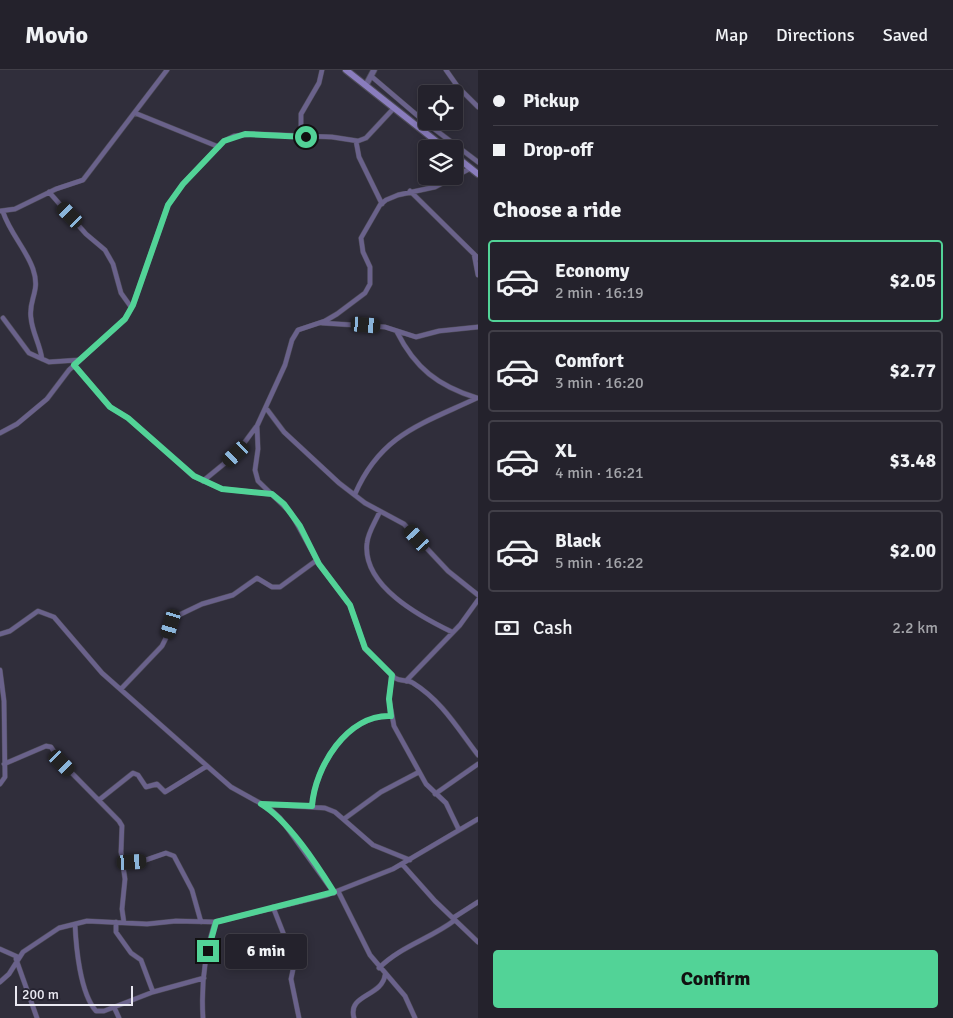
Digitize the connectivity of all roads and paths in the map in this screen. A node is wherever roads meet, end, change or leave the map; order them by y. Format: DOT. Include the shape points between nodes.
graph roads {
  1 [pos="167,70"];
  2 [pos="322,70"];
  3 [pos="346,70"];
  4 [pos="374,70"];
  5 [pos="446,70"];
  6 [pos="371,76"];
  7 [pos="366,85"];
  8 [pos="478,107"];
  9 [pos="394,108"];
  10 [pos="135,113"];
  11 [pos="300,137"];
  12 [pos="435,140"];
  13 [pos="356,141"];
  14 [pos="218,147"];
  15 [pos="463,162"];
  16 [pos="478,162"];
  17 [pos="471,168"];
  18 [pos="478,174"];
  19 [pos="410,191"];
  20 [pos="48,192"];
  21 [pos="382,204"];
  22 [pos="1,212"];
  23 [pos="476,256"];
  24 [pos="478,275"];
  25 [pos="132,308"];
  26 [pos="3,318"];
  27 [pos="320,323"];
  28 [pos="478,327"];
  29 [pos="397,332"];
  30 [pos="42,359"];
  31 [pos="79,360"];
  32 [pos="74,365"];
  33 [pos="478,398"];
  34 [pos="266,408"];
  35 [pos="257,426"];
  36 [pos="0,433"];
  37 [pos="203,481"];
  38 [pos="272,494"];
  39 [pos="355,494"];
  40 [pos="380,512"];
  41 [pos="317,560"];
  42 [pos="478,595"];
  43 [pos="478,600"];
  44 [pos="452,632"];
  45 [pos="0,634"];
  46 [pos="0,670"];
  47 [pos="392,675"];
  48 [pos="406,681"];
  49 [pos="121,689"];
  50 [pos="391,716"];
  51 [pos="478,755"];
  52 [pos="4,764"];
  53 [pos="478,764"];
  54 [pos="207,766"];
  55 [pos="419,772"];
  56 [pos="0,784"];
  57 [pos="435,794"];
  58 [pos="100,800"];
  59 [pos="261,804"];
  60 [pos="312,806"];
  61 [pos="344,819"];
  62 [pos="478,819"];
  63 [pos="459,830"];
  64 [pos="410,860"];
  65 [pos="123,862"];
  66 [pos="402,864"];
  67 [pos="336,892"];
  68 [pos="478,902"];
  69 [pos="273,907"];
  70 [pos="454,919"];
  71 [pos="116,922"];
  72 [pos="201,922"];
  73 [pos="216,922"];
  74 [pos="124,923"];
  75 [pos="75,924"];
  76 [pos="478,942"];
  77 [pos="0,949"];
  78 [pos="17,958"];
  79 [pos="379,968"];
  80 [pos="385,975"];
  81 [pos="204,978"];
  82 [pos="0,982"];
  83 [pos="154,992"];
  84 [pos="114,1007"];
  85 [pos="37,1018"];
  86 [pos="119,1018"];
  87 [pos="203,1018"];
  88 [pos="300,1018"];
  89 [pos="354,1018"];
  90 [pos="415,1018"];
  1 -- 10 [label="street"];
  2 -- 11 [label="street" via="319,83 301,114"];
  3 -- 7 [label="main road"];
  4 -- 6 [label="street"];
  5 -- 8 [label="street"];
  6 -- 7 [label="street"];
  6 -- 16 [label="street"];
  7 -- 9 [label="main road"];
  9 -- 12 [label="main road"];
  9 -- 13 [label="street" via="366,138"];
  10 -- 14 [label="street"];
  10 -- 20 [label="street" via="87,177 71,186"];
  11 -- 13 [label="street"];
  11 -- 14 [label="street" via="245,134"];
  13 -- 21 [label="street" via="359,157"];
  14 -- 25 [label="street" via="168,205"];
  15 -- 17 [label="main road"];
  17 -- 18 [label="main road"];
  17 -- 19 [label="street" via="435,187"];
  19 -- 21 [label="street"];
  19 -- 23 [label="street"];
  20 -- 22 [label="street" via="15,209"];
  20 -- 25 [label="street" via="105,250 113,264 121,293"];
  21 -- 27 [label="street" via="372,216 362,238 363,252 370,267 370,284 353,303"];
  22 -- 30 [label="street" via="33,270 37,287 31,318"];
  23 -- 24 [label="street"];
  25 -- 31 [label="street" via="125,319"];
  26 -- 30 [label="street" via="25,349"];
  27 -- 29 [label="street" via="385,327"];
  27 -- 34 [label="street" via="298,330"];
  28 -- 29 [label="street" via="416,337"];
  29 -- 33 [label="street" via="409,356 440,383"];
  30 -- 31 [label="street" via="49,362"];
  31 -- 32 [label="street"];
  32 -- 36 [label="street" via="48,399"];
  32 -- 37 [label="street" via="110,407 128,418 178,464"];
  33 -- 39 [label="street" via="424,422 391,442 363,476"];
  34 -- 35 [label="street"];
  34 -- 39 [label="street" via="300,448 339,484"];
  35 -- 37 [label="street" via="236,454"];
  35 -- 38 [label="street" via="255,470 258,481"];
  37 -- 38 [label="street" via="237,492"];
  38 -- 41 [label="street" via="291,512"];
  39 -- 40 [label="street"];
  40 -- 42 [label="street" via="404,524 448,572"];
  40 -- 44 [label="street" via="367,544 370,562 378,578 398,601"];
  41 -- 47 [label="street" via="350,605 365,648"];
  41 -- 49 [label="street" via="280,587 272,587 257,578 233,595 182,613 171,624 162,646"];
  43 -- 44 [label="street"];
  44 -- 48 [label="street"];
  45 -- 49 [label="street" via="10,631 38,611 48,613 102,673"];
  46 -- 52 [label="street" via="4,702"];
  47 -- 48 [label="street"];
  47 -- 50 [label="street"];
  48 -- 51 [label="street" via="438,702"];
  49 -- 54 [label="street"];
  50 -- 55 [label="street"];
  50 -- 60 [label="street" via="370,719 354,729 332,751 319,771"];
  52 -- 56 [label="street" via="5,780"];
  52 -- 58 [label="street" via="46,746 51,747 62,763"];
  53 -- 57 [label="street"];
  54 -- 58 [label="street" via="165,792 157,784 146,787 133,773"];
  54 -- 59 [label="street" via="231,787"];
  55 -- 57 [label="street"];
  55 -- 61 [label="street" via="381,792"];
  57 -- 63 [label="street" via="446,803"];
  58 -- 65 [label="street" via="122,826"];
  59 -- 60 [label="street"];
  59 -- 67 [label="street" via="289,828"];
  60 -- 61 [label="street" via="325,808"];
  61 -- 64 [label="street" via="373,845"];
  62 -- 63 [label="street"];
  63 -- 64 [label="street"];
  64 -- 66 [label="street"];
  65 -- 72 [label="street" via="143,861 166,853 174,856 192,890"];
  65 -- 74 [label="street"];
  66 -- 67 [label="street"];
  66 -- 70 [label="street"];
  67 -- 69 [label="street"];
  67 -- 79 [label="street"];
  68 -- 70 [label="street"];
  69 -- 73 [label="street"];
  69 -- 88 [label="street" via="293,958 292,987"];
  70 -- 76 [label="street"];
  70 -- 79 [label="street" via="392,955"];
  71 -- 74 [label="street"];
  71 -- 75 [label="street"];
  71 -- 83 [label="street" via="116,932 131,953 141,960"];
  72 -- 73 [label="street"];
  72 -- 74 [label="street"];
  73 -- 81 [label="street"];
  75 -- 78 [label="street" via="47,934"];
  75 -- 84 [label="street" via="78,957 92,1006 100,1012"];
  77 -- 78 [label="street"];
  78 -- 82 [label="street" via="9,974"];
  78 -- 85 [label="street"];
  79 -- 80 [label="street"];
  80 -- 89 [label="street" via="377,990 356,1003 352,1009"];
  80 -- 90 [label="street" via="405,996"];
  81 -- 83 [label="street"];
  81 -- 87 [label="street"];
  83 -- 84 [label="street"];
  84 -- 86 [label="street"];
}
